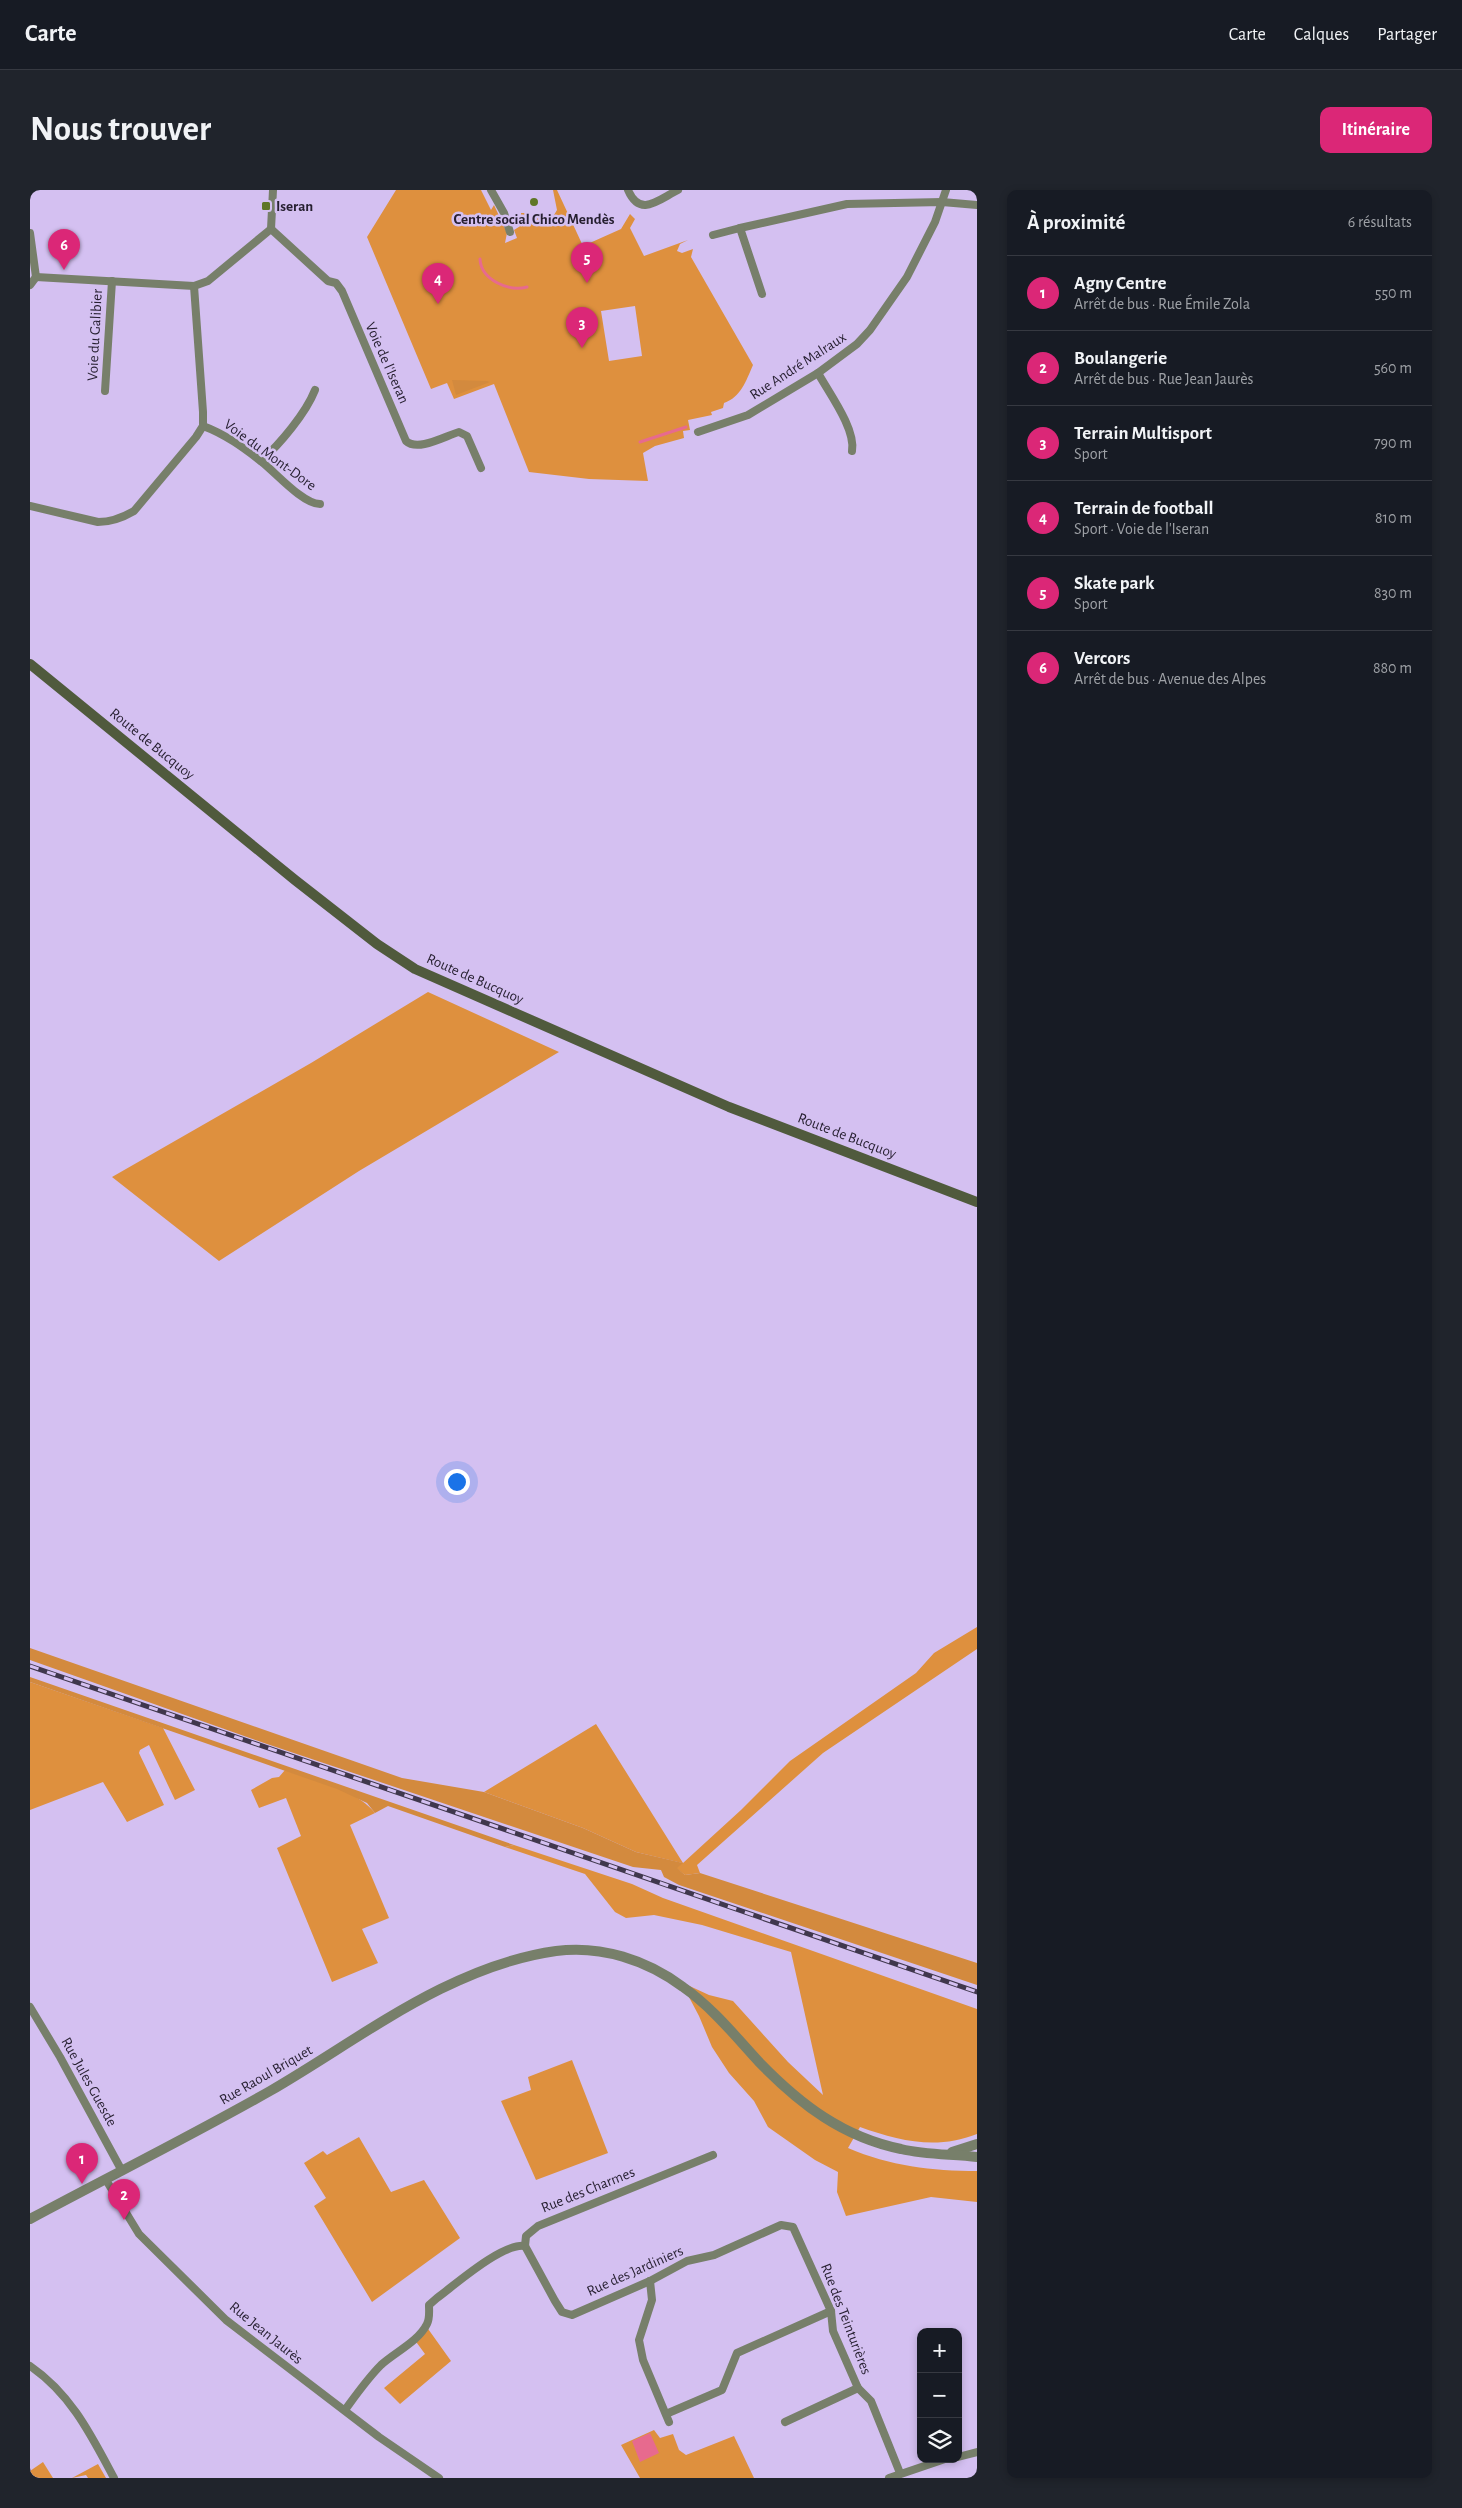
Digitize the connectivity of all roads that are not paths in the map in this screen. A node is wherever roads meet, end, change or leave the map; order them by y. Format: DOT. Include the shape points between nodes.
graph roads {
  1 [pos="273,190"];
  2 [pos="491,190"];
  3 [pos="628,190"];
  4 [pos="678,190"];
  5 [pos="946,190"];
  6 [pos="942,202"];
  7 [pos="977,205"];
  8 [pos="740,228"];
  9 [pos="271,229"];
  10 [pos="510,232"];
  11 [pos="30,233"];
  12 [pos="713,235"];
  13 [pos="36,277"];
  14 [pos="112,281"];
  15 [pos="30,285"];
  16 [pos="194,286"];
  17 [pos="762,294"];
  18 [pos="818,373"];
  19 [pos="106,390"];
  20 [pos="315,390"];
  21 [pos="203,426"];
  22 [pos="698,432"];
  23 [pos="852,451"];
  24 [pos="261,461"];
  25 [pos="481,468"];
  26 [pos="320,504"];
  27 [pos="30,506"];
  28 [pos="30,664"];
  29 [pos="977,1202"];
  30 [pos="30,2007"];
  31 [pos="977,2144"];
  32 [pos="949,2154"];
  33 [pos="713,2155"];
  34 [pos="977,2157"];
  35 [pos="122,2171"];
  36 [pos="106,2180"];
  37 [pos="30,2218"];
  38 [pos="793,2226"];
  39 [pos="525,2246"];
  40 [pos="650,2281"];
  41 [pos="832,2311"];
  42 [pos="30,2366"];
  43 [pos="858,2388"];
  44 [pos="344,2410"];
  45 [pos="785,2422"];
  46 [pos="977,2452"];
  47 [pos="962,2455"];
  48 [pos="932,2463"];
  49 [pos="900,2473"];
  50 [pos="114,2478"];
  51 [pos="439,2478"];
  52 [pos="889,2478"];
  1 -- 9 [label="street"];
  2 -- 10 [label="street"];
  3 -- 4 [label="street" via="632,200 645,206"];
  5 -- 6 [label="street, Rue André Malraux"];
  6 -- 7 [label="street"];
  6 -- 8 [label="street" via="847,204"];
  6 -- 18 [label="street, Rue André Malraux" via="924,247 886,308 857,344"];
  8 -- 12 [label="street"];
  8 -- 17 [label="street"];
  9 -- 16 [label="street" via="208,280"];
  9 -- 25 [label="street, Voie de l'Iseran" via="342,291 406,441 410,445 420,445 460,432 467,436"];
  11 -- 13 [label="street"];
  13 -- 14 [label="street"];
  13 -- 15 [label="street"];
  14 -- 16 [label="street"];
  14 -- 19 [label="street, Voie du Galibier"];
  16 -- 21 [label="street"];
  18 -- 22 [label="street, Rue André Malraux" via="748,415"];
  18 -- 23 [label="street" via="850,431 854,442"];
  20 -- 24 [label="street" via="312,400 273,451"];
  21 -- 24 [label="street, Voie du Mont-Dore" via="220,432"];
  21 -- 27 [label="street" via="134,511 121,518 98,522"];
  24 -- 26 [label="street, Voie du Mont-Dore" via="306,499"];
  28 -- 29 [label="main road, Route de Bucquoy" via="295,880 377,944 415,969 729,1106"];
  30 -- 35 [label="street, Rue Jules Guesde"];
  31 -- 32 [label="street"];
  32 -- 34 [label="street, Rue Raoul Briquet"];
  32 -- 35 [label="street, Rue Raoul Briquet" via="924,2153 868,2140 824,2119 780,2083 703,2003 648,1965 594,1952 556,1951 492,1968 422,1999 268,2092"];
  33 -- 39 [label="street, Rue des Charmes" via="538,2226 526,2236"];
  35 -- 36 [label="street, Rue Raoul Briquet"];
  36 -- 37 [label="street, Rue Raoul Briquet"];
  36 -- 44 [label="street, Rue Jean Jaurès" via="140,2234 226,2320"];
  38 -- 40 [label="street, Rue des Jardiniers" via="781,2225 714,2256 687,2261"];
  38 -- 41 [label="street, Rue des Teinturières"];
  39 -- 40 [label="street, Rue des Jardiniers" via="562,2312 572,2314"];
  39 -- 44 [label="street" via="517,2245 502,2252 429,2305 426,2326 383,2364"];
  40 -- 41 [label="street" via="652,2300 639,2340 643,2360 667,2418 722,2390 737,2353"];
  41 -- 43 [label="street, Rue des Teinturières" via="833,2331"];
  42 -- 50 [label="street" via="66,2397"];
  43 -- 45 [label="street"];
  43 -- 49 [label="street, Rue des Teinturières" via="871,2401"];
  44 -- 51 [label="street, Rue Jean Jaurès"];
  46 -- 47 [label="street"];
  48 -- 49 [label="street"];
  49 -- 52 [label="street"];
}
